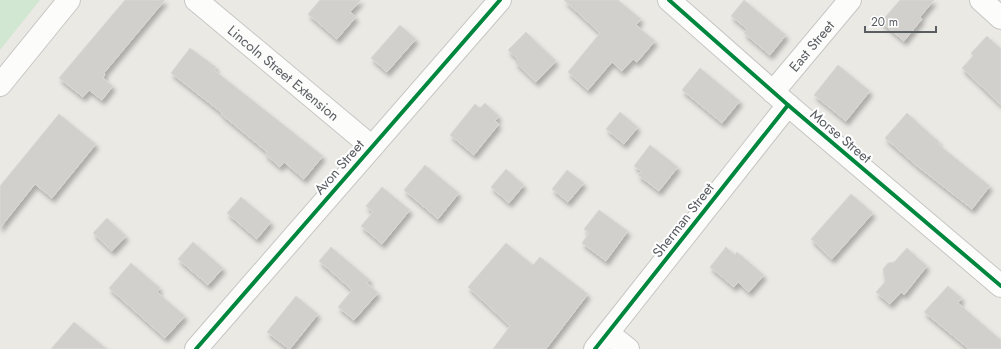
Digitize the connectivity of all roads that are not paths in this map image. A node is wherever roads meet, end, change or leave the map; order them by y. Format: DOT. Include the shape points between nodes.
graph roads {
  1 [pos="69,0"];
  2 [pos="196,0"];
  3 [pos="500,0"];
  4 [pos="669,0"];
  5 [pos="850,0"];
  6 [pos="981,0"];
  7 [pos="1001,18"];
  8 [pos="0,85"];
  9 [pos="781,98"];
  10 [pos="372,147"];
  11 [pos="1001,286"];
  12 [pos="602,341"];
  13 [pos="196,349"];
  14 [pos="628,349"];
  1 -- 8 [label="street"];
  2 -- 10 [label="street, Lincoln Street Extension"];
  3 -- 10 [label="street, Avon Street"];
  4 -- 9 [label="street, Morse Street"];
  5 -- 9 [label="street, East Street"];
  6 -- 7 [label="street"];
  9 -- 11 [label="street, Morse Street"];
  9 -- 12 [label="street, Sherman Street"];
  10 -- 13 [label="street, Avon Street"];
  12 -- 14 [label="street"];
}
